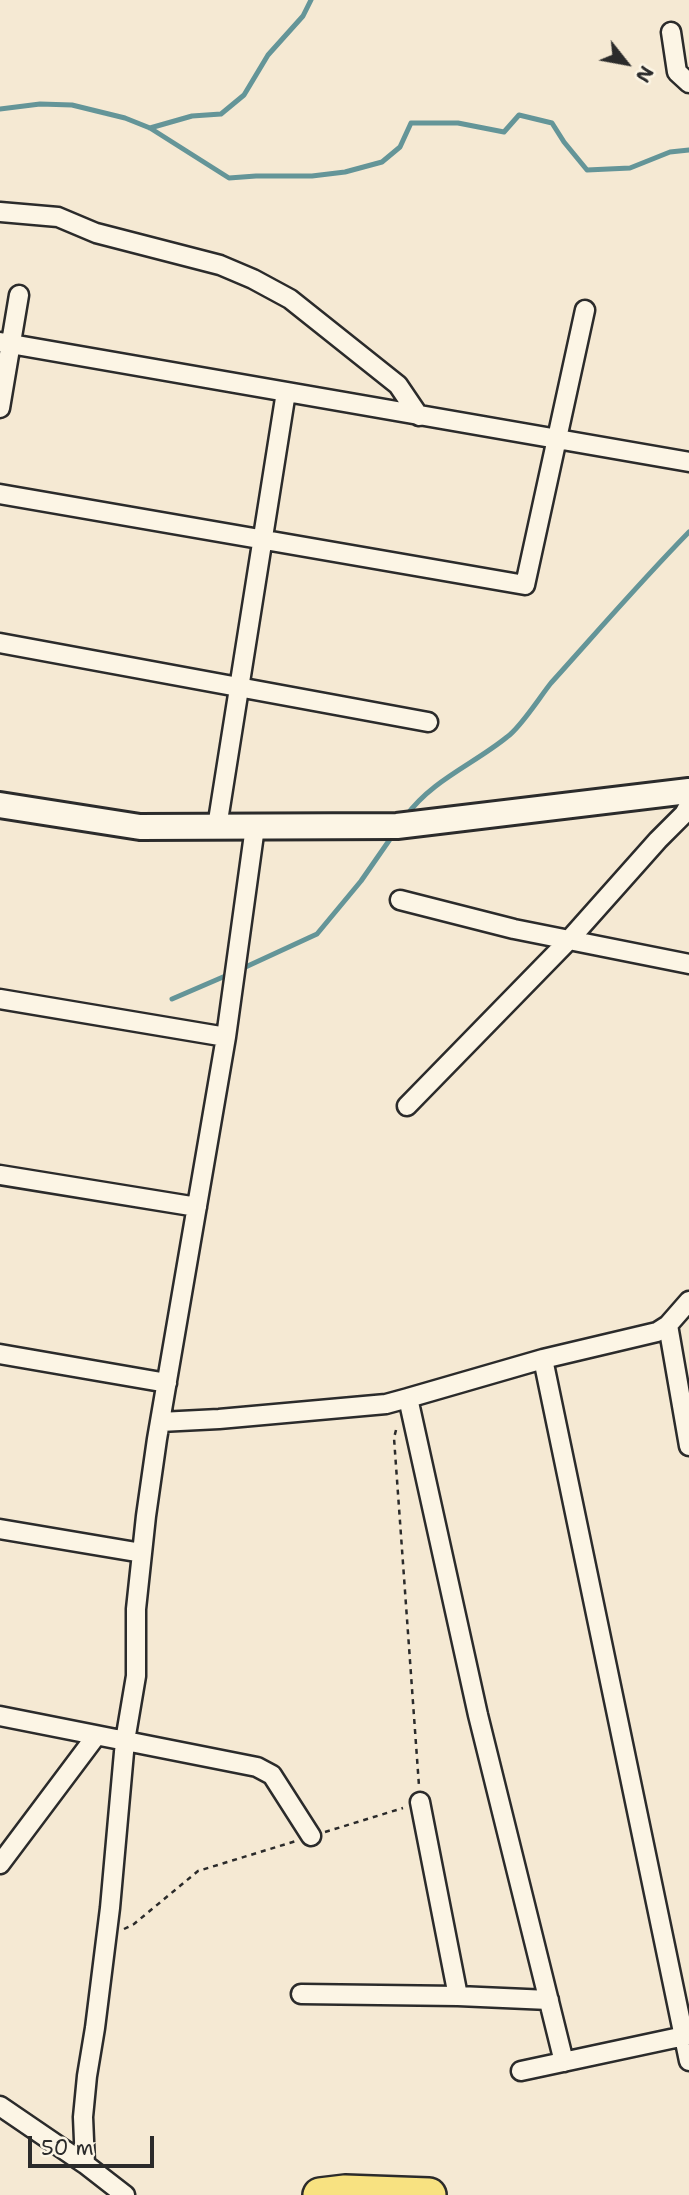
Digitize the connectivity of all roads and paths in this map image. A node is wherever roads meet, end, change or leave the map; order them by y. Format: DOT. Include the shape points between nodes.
graph roads {
  1 [pos="671,32"];
  2 [pos="689,83"];
  3 [pos="0,212"];
  4 [pos="19,295"];
  5 [pos="585,310"];
  6 [pos="6,343"];
  7 [pos="286,393"];
  8 [pos="0,408"];
  9 [pos="419,416"];
  10 [pos="558,440"];
  11 [pos="689,462"];
  12 [pos="0,494"];
  13 [pos="263,539"];
  14 [pos="0,643"];
  15 [pos="240,687"];
  16 [pos="428,722"];
  17 [pos="689,791"];
  18 [pos="0,805"];
  19 [pos="689,805"];
  20 [pos="217,827"];
  21 [pos="256,827"];
  22 [pos="400,900"];
  23 [pos="569,940"];
  24 [pos="689,964"];
  25 [pos="0,999"];
  26 [pos="226,1037"];
  27 [pos="407,1106"];
  28 [pos="0,1175"];
  29 [pos="197,1207"];
  30 [pos="689,1301"];
  31 [pos="668,1325"];
  32 [pos="0,1354"];
  33 [pos="543,1359"];
  34 [pos="167,1383"];
  35 [pos="408,1398"];
  36 [pos="160,1422"];
  37 [pos="689,1446"];
  38 [pos="0,1528"];
  39 [pos="142,1553"];
  40 [pos="0,1716"];
  41 [pos="96,1736"];
  42 [pos="125,1741"];
  43 [pos="420,1802"];
  44 [pos="311,1836"];
  45 [pos="0,1864"];
  46 [pos="105,1939"];
  47 [pos="301,1994"];
  48 [pos="457,1996"];
  49 [pos="549,2000"];
  50 [pos="686,2035"];
  51 [pos="689,2061"];
  52 [pos="564,2062"];
  53 [pos="522,2071"];
  54 [pos="0,2106"];
  55 [pos="85,2164"];
  56 [pos="117,2194"];
  57 [pos="320,2195"];
  58 [pos="429,2195"];
  1 -- 2 [label="street" via="677,72"];
  3 -- 9 [label="street" via="58,217 96,233 220,265 253,279 290,299 398,385"];
  4 -- 6 [label="street"];
  5 -- 10 [label="street"];
  6 -- 7 [label="street"];
  6 -- 8 [label="street"];
  7 -- 9 [label="street"];
  7 -- 13 [label="street"];
  9 -- 10 [label="street"];
  10 -- 11 [label="street"];
  10 -- 13 [label="street" via="525,585"];
  12 -- 13 [label="street"];
  13 -- 15 [label="street"];
  14 -- 15 [label="street"];
  15 -- 16 [label="street"];
  15 -- 20 [label="street"];
  17 -- 21 [label="street" via="397,826"];
  18 -- 20 [label="street" via="140,827"];
  19 -- 23 [label="street"];
  20 -- 21 [label="street"];
  21 -- 26 [label="street"];
  22 -- 23 [label="street"];
  23 -- 24 [label="street"];
  23 -- 27 [label="street"];
  25 -- 26 [label="street"];
  26 -- 29 [label="street"];
  28 -- 29 [label="street"];
  29 -- 34 [label="street"];
  30 -- 31 [label="street"];
  31 -- 33 [label="street" via="657,1332"];
  31 -- 37 [label="street"];
  32 -- 34 [label="street"];
  33 -- 35 [label="street"];
  33 -- 50 [label="street"];
  34 -- 36 [label="street"];
  35 -- 36 [label="street" via="386,1404"];
  35 -- 43 [label="path" via="394,1438"];
  35 -- 49 [label="street" via="478,1715"];
  36 -- 39 [label="street"];
  38 -- 39 [label="street"];
  39 -- 42 [label="street" via="136,1675"];
  40 -- 41 [label="street"];
  41 -- 42 [label="street"];
  41 -- 45 [label="street"];
  42 -- 44 [label="street" via="257,1767 272,1775"];
  42 -- 46 [label="street"];
  43 -- 44 [label="path"];
  43 -- 48 [label="street"];
  44 -- 46 [label="path" via="198,1871 134,1924"];
  46 -- 55 [label="street" via="83,2117"];
  47 -- 48 [label="street"];
  48 -- 49 [label="street"];
  49 -- 52 [label="street"];
  50 -- 51 [label="street"];
  50 -- 52 [label="street"];
  52 -- 53 [label="street"];
  54 -- 55 [label="street"];
  55 -- 56 [label="street"];
  57 -- 58 [label="highway"];
}
